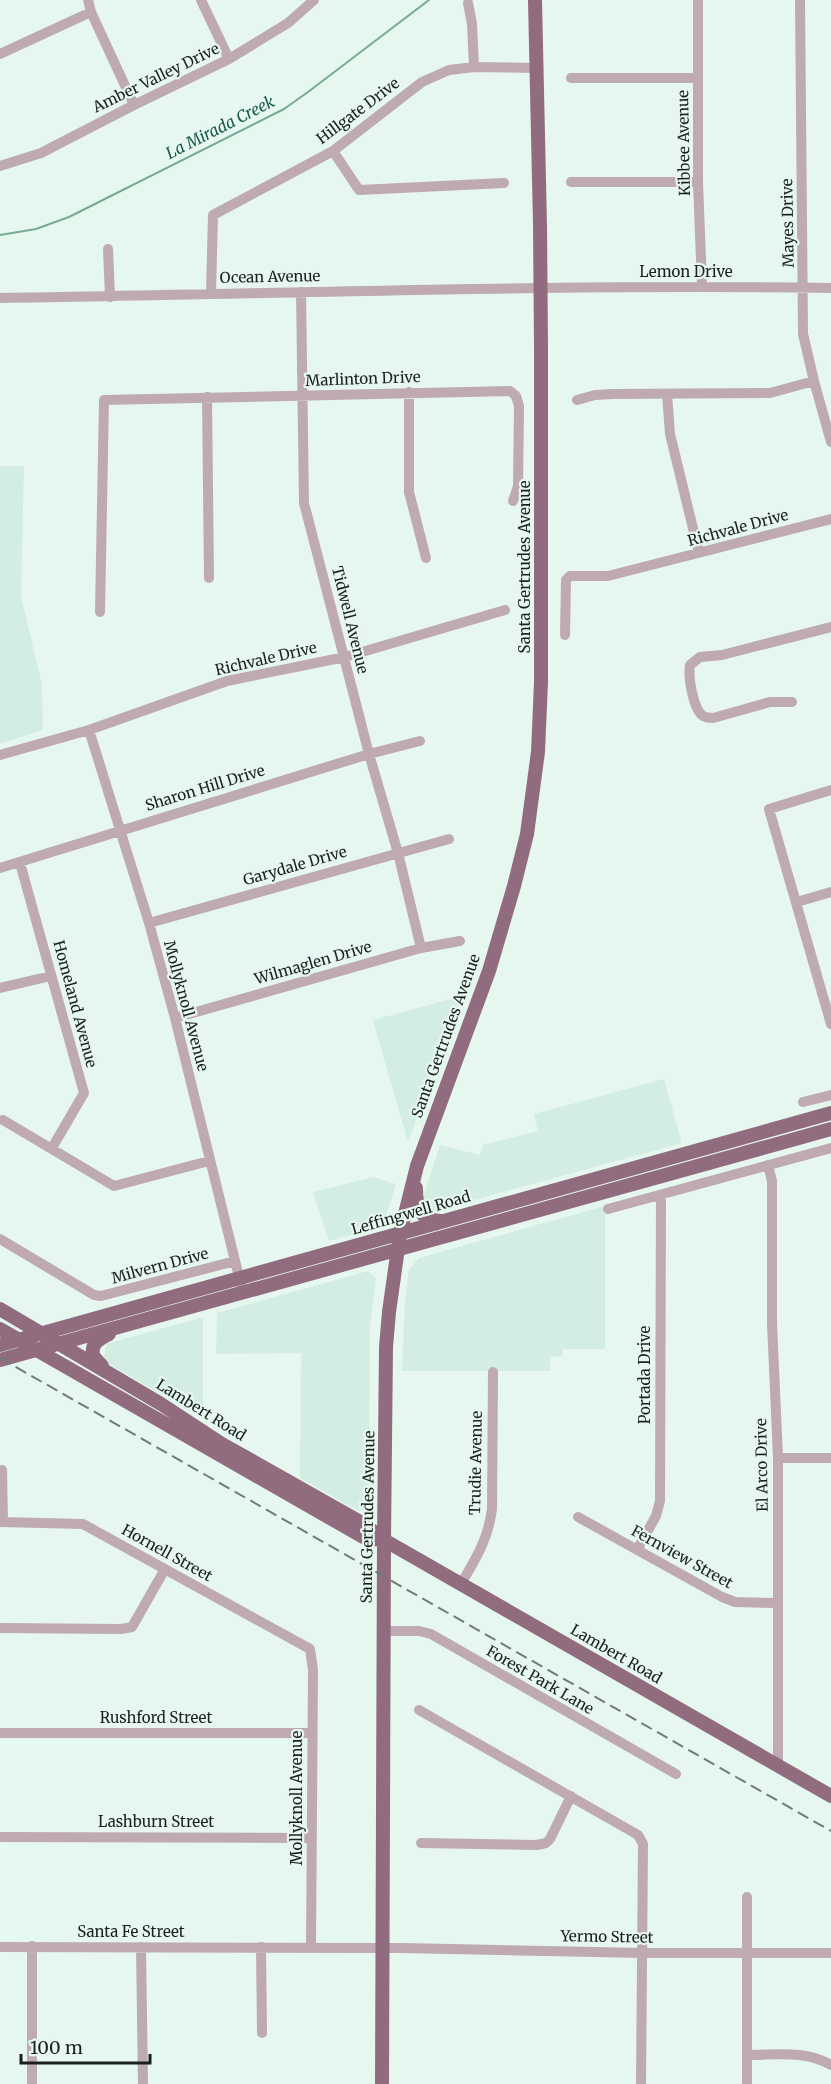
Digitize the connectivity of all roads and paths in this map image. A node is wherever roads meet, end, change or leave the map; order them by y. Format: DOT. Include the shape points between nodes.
graph roads {
  1 [pos="88,0"];
  2 [pos="201,0"];
  3 [pos="314,0"];
  4 [pos="535,0"];
  5 [pos="698,0"];
  6 [pos="800,0"];
  7 [pos="468,3"];
  8 [pos="91,12"];
  9 [pos="0,54"];
  10 [pos="229,59"];
  11 [pos="474,67"];
  12 [pos="538,68"];
  13 [pos="571,78"];
  14 [pos="698,78"];
  15 [pos="134,105"];
  16 [pos="333,151"];
  17 [pos="0,166"];
  18 [pos="571,182"];
  19 [pos="698,182"];
  20 [pos="504,183"];
  21 [pos="108,249"];
  22 [pos="702,286"];
  23 [pos="803,287"];
  24 [pos="540,288"];
  25 [pos="831,288"];
  26 [pos="301,292"];
  27 [pos="211,293"];
  28 [pos="110,297"];
  29 [pos="0,298"];
  30 [pos="814,381"];
  31 [pos="409,392"];
  32 [pos="667,394"];
  33 [pos="302,396"];
  34 [pos="207,398"];
  35 [pos="577,400"];
  36 [pos="831,442"];
  37 [pos="513,501"];
  38 [pos="831,519"];
  39 [pos="699,553"];
  40 [pos="426,558"];
  41 [pos="209,578"];
  42 [pos="505,610"];
  43 [pos="100,612"];
  44 [pos="831,627"];
  45 [pos="565,634"];
  46 [pos="345,657"];
  47 [pos="792,702"];
  48 [pos="89,729"];
  49 [pos="420,741"];
  50 [pos="369,753"];
  51 [pos="0,755"];
  52 [pos="831,790"];
  53 [pos="121,829"];
  54 [pos="449,839"];
  55 [pos="398,853"];
  56 [pos="20,863"];
  57 [pos="0,868"];
  58 [pos="831,892"];
  59 [pos="797,902"];
  60 [pos="149,923"];
  61 [pos="460,941"];
  62 [pos="421,948"];
  63 [pos="51,976"];
  64 [pos="0,988"];
  65 [pos="827,993"];
  66 [pos="175,1018"];
  67 [pos="831,1024"];
  68 [pos="831,1095"];
  69 [pos="803,1102"];
  70 [pos="831,1113"];
  71 [pos="3,1120"];
  72 [pos="831,1129"];
  73 [pos="52,1148"];
  74 [pos="831,1148"];
  75 [pos="209,1161"];
  76 [pos="768,1165"];
  77 [pos="417,1166"];
  78 [pos="661,1195"];
  79 [pos="608,1209"];
  80 [pos="448,1220"];
  81 [pos="400,1234"];
  82 [pos="0,1239"];
  83 [pos="398,1251"];
  84 [pos="235,1261"];
  85 [pos="239,1278"];
  86 [pos="243,1293"];
  87 [pos="0,1309"];
  88 [pos="122,1326"];
  89 [pos="0,1329"];
  90 [pos="41,1333"];
  91 [pos="19,1340"];
  92 [pos="59,1344"];
  93 [pos="0,1345"];
  94 [pos="37,1350"];
  95 [pos="0,1360"];
  96 [pos="493,1372"];
  97 [pos="128,1384"];
  98 [pos="778,1458"];
  99 [pos="831,1458"];
  100 [pos="2,1470"];
  101 [pos="578,1517"];
  102 [pos="1,1522"];
  103 [pos="384,1540"];
  104 [pos="637,1550"];
  105 [pos="165,1569"];
  106 [pos="461,1584"];
  107 [pos="777,1603"];
  108 [pos="0,1628"];
  109 [pos="384,1631"];
  110 [pos="310,1649"];
  111 [pos="419,1710"];
  112 [pos="312,1732"];
  113 [pos="0,1733"];
  114 [pos="778,1765"];
  115 [pos="676,1774"];
  116 [pos="572,1796"];
  117 [pos="831,1796"];
  118 [pos="0,1837"];
  119 [pos="312,1838"];
  120 [pos="421,1843"];
  121 [pos="747,1897"];
  122 [pos="0,1947"];
  123 [pos="32,1947"];
  124 [pos="141,1947"];
  125 [pos="261,1947"];
  126 [pos="312,1947"];
  127 [pos="383,1948"];
  128 [pos="748,1952"];
  129 [pos="642,1953"];
  130 [pos="831,1953"];
  131 [pos="262,2033"];
  132 [pos="747,2055"];
  133 [pos="831,2065"];
  134 [pos="32,2084"];
  135 [pos="143,2084"];
  136 [pos="382,2084"];
  137 [pos="641,2084"];
  138 [pos="747,2084"];
  1 -- 8 [label="street"];
  2 -- 10 [label="street"];
  3 -- 10 [label="street, Amber Valley Drive" via="288,23"];
  4 -- 12 [label="main road, Santa Gertrudes Avenue"];
  5 -- 14 [label="street, Kibbee Avenue"];
  6 -- 23 [label="street, Mayes Drive"];
  7 -- 11 [label="street"];
  8 -- 9 [label="street"];
  8 -- 15 [label="street"];
  10 -- 15 [label="street, Amber Valley Drive"];
  11 -- 12 [label="street, Hillgate Drive"];
  11 -- 16 [label="street, Hillgate Drive" via="449,70 422,82"];
  12 -- 24 [label="main road, Santa Gertrudes Avenue"];
  13 -- 14 [label="street"];
  14 -- 19 [label="street, Kibbee Avenue"];
  15 -- 17 [label="street, Amber Valley Drive" via="41,153"];
  16 -- 20 [label="street" via="359,190"];
  16 -- 27 [label="street, Hillgate Drive" via="213,215"];
  18 -- 19 [label="street"];
  19 -- 22 [label="street, Kibbee Avenue"];
  21 -- 28 [label="street"];
  22 -- 23 [label="street, Lemon Drive"];
  22 -- 24 [label="street, Lemon Drive"];
  23 -- 25 [label="street, Lemon Drive"];
  23 -- 30 [label="street, Mayes Drive" via="803,334"];
  24 -- 26 [label="street, Ocean Avenue"];
  24 -- 77 [label="main road, Santa Gertrudes Avenue" via="538,752 514,886 489,971"];
  26 -- 27 [label="street, Ocean Avenue"];
  26 -- 33 [label="street, Tidwell Avenue"];
  27 -- 28 [label="street, Ocean Avenue"];
  28 -- 29 [label="street, Ocean Avenue"];
  30 -- 32 [label="street" via="770,393"];
  30 -- 36 [label="street, Mayes Drive"];
  31 -- 33 [label="street, Marlinton Drive"];
  31 -- 37 [label="street, Marlinton Drive" via="510,392 516,396 518,486"];
  31 -- 40 [label="street" via="409,492"];
  32 -- 35 [label="street" via="595,395"];
  32 -- 39 [label="street" via="670,434"];
  33 -- 34 [label="street, Marlinton Drive"];
  33 -- 46 [label="street, Tidwell Avenue" via="304,503"];
  34 -- 41 [label="street"];
  34 -- 43 [label="street, Marlinton Drive" via="104,400"];
  38 -- 39 [label="street, Richvale Drive"];
  39 -- 45 [label="street, Richvale Drive" via="608,576 570,576 564,588"];
  42 -- 46 [label="street, Richvale Drive"];
  44 -- 47 [label="street" via="700,657 690,665 688,676 698,710 704,717 770,702"];
  46 -- 48 [label="street, Richvale Drive" via="227,681"];
  46 -- 50 [label="street, Tidwell Avenue"];
  48 -- 51 [label="street, Richvale Drive"];
  48 -- 53 [label="street, Mollyknoll Avenue"];
  49 -- 50 [label="street, Sharon Hill Drive"];
  50 -- 53 [label="street, Sharon Hill Drive"];
  50 -- 55 [label="street, Tidwell Avenue"];
  52 -- 59 [label="street" via="769,809"];
  53 -- 56 [label="street, Sharon Hill Drive"];
  53 -- 60 [label="street, Mollyknoll Avenue"];
  54 -- 55 [label="street, Garydale Drive"];
  55 -- 60 [label="street, Garydale Drive"];
  55 -- 62 [label="street, Tidwell Avenue"];
  56 -- 57 [label="street, Sharon Hill Drive"];
  56 -- 63 [label="street, Homeland Avenue"];
  58 -- 59 [label="street"];
  59 -- 65 [label="street"];
  60 -- 66 [label="street, Mollyknoll Avenue"];
  61 -- 62 [label="street, Wilmaglen Drive"];
  62 -- 66 [label="street, Wilmaglen Drive"];
  63 -- 64 [label="street"];
  63 -- 73 [label="street, Homeland Avenue" via="84,1093"];
  65 -- 67 [label="street"];
  66 -- 75 [label="street, Mollyknoll Avenue"];
  68 -- 69 [label="street"];
  70 -- 80 [label="main road, Leffingwell Road"];
  71 -- 73 [label="street"];
  72 -- 83 [label="main road"];
  73 -- 75 [label="street" via="114,1186"];
  74 -- 76 [label="street"];
  75 -- 84 [label="street, Mollyknoll Avenue"];
  76 -- 78 [label="street"];
  76 -- 98 [label="street, El Arco Drive" via="772,1181 772,1323"];
  77 -- 80 [label="main road" via="418,1209 431,1220"];
  77 -- 81 [label="main road, Santa Gertrudes Avenue"];
  78 -- 79 [label="street"];
  78 -- 104 [label="street, Portada Drive" via="660,1501"];
  80 -- 81 [label="main road, Leffingwell Road"];
  81 -- 83 [label="main road, Santa Gertrudes Avenue"];
  81 -- 85 [label="main road, Leffingwell Road"];
  82 -- 84 [label="street, Milvern Drive" via="93,1295 102,1296"];
  83 -- 86 [label="main road"];
  83 -- 103 [label="main road, Santa Gertrudes Avenue" via="386,1347"];
  84 -- 85 [label="street, Mollyknoll Avenue"];
  85 -- 86 [label="street, Mollyknoll Avenue"];
  85 -- 90 [label="main road, Leffingwell Road"];
  86 -- 88 [label="main road"];
  87 -- 90 [label="main road, Lambert Road"];
  88 -- 92 [label="main road"];
  88 -- 97 [label="main road" via="97,1340 92,1351 96,1361"];
  89 -- 91 [label="main road, Lambert Road"];
  90 -- 91 [label="main road, Leffingwell Road"];
  90 -- 92 [label="main road, Lambert Road"];
  91 -- 93 [label="main road, Leffingwell Road"];
  91 -- 94 [label="main road, Lambert Road"];
  92 -- 94 [label="main road"];
  92 -- 97 [label="main road, Lambert Road"];
  94 -- 95 [label="main road"];
  94 -- 103 [label="main road, Lambert Road" via="365,1538"];
  96 -- 106 [label="street, Trudie Avenue" via="489,1530"];
  97 -- 103 [label="main road, Lambert Road" via="222,1444 364,1524"];
  98 -- 99 [label="street"];
  98 -- 107 [label="street, El Arco Drive"];
  100 -- 102 [label="street"];
  101 -- 104 [label="street, Fernview Street"];
  102 -- 105 [label="street, Hornell Street" via="83,1524"];
  103 -- 106 [label="main road, Lambert Road"];
  103 -- 109 [label="main road, Santa Gertrudes Avenue"];
  104 -- 107 [label="street, Fernview Street" via="735,1602"];
  105 -- 108 [label="street" via="132,1627"];
  105 -- 110 [label="street, Hornell Street"];
  106 -- 114 [label="main road, Lambert Road"];
  107 -- 114 [label="street, El Arco Drive"];
  109 -- 115 [label="street, Forest Park Lane" via="431,1634"];
  109 -- 127 [label="main road, Santa Gertrudes Avenue"];
  110 -- 112 [label="street, Mollyknoll Avenue"];
  111 -- 116 [label="street"];
  112 -- 113 [label="street, Rushford Street"];
  112 -- 119 [label="street, Mollyknoll Avenue"];
  114 -- 117 [label="main road, Lambert Road"];
  116 -- 120 [label="street" via="546,1843"];
  116 -- 129 [label="street" via="638,1835 643,1844"];
  118 -- 119 [label="street, Lashburn Street"];
  119 -- 126 [label="street, Mollyknoll Avenue"];
  121 -- 128 [label="street"];
  122 -- 123 [label="street, Santa Fe Street"];
  123 -- 124 [label="street, Santa Fe Street"];
  123 -- 134 [label="street"];
  124 -- 125 [label="street, Santa Fe Street"];
  124 -- 135 [label="street"];
  125 -- 126 [label="street, Santa Fe Street"];
  125 -- 131 [label="street"];
  126 -- 127 [label="street, Santa Fe Street"];
  127 -- 129 [label="street, Yermo Street"];
  127 -- 136 [label="main road, Santa Gertrudes Avenue"];
  128 -- 129 [label="street, Yermo Street"];
  128 -- 130 [label="street, Yermo Street"];
  128 -- 132 [label="street"];
  129 -- 137 [label="street"];
  132 -- 133 [label="street" via="807,2055"];
  132 -- 138 [label="street"];
}
